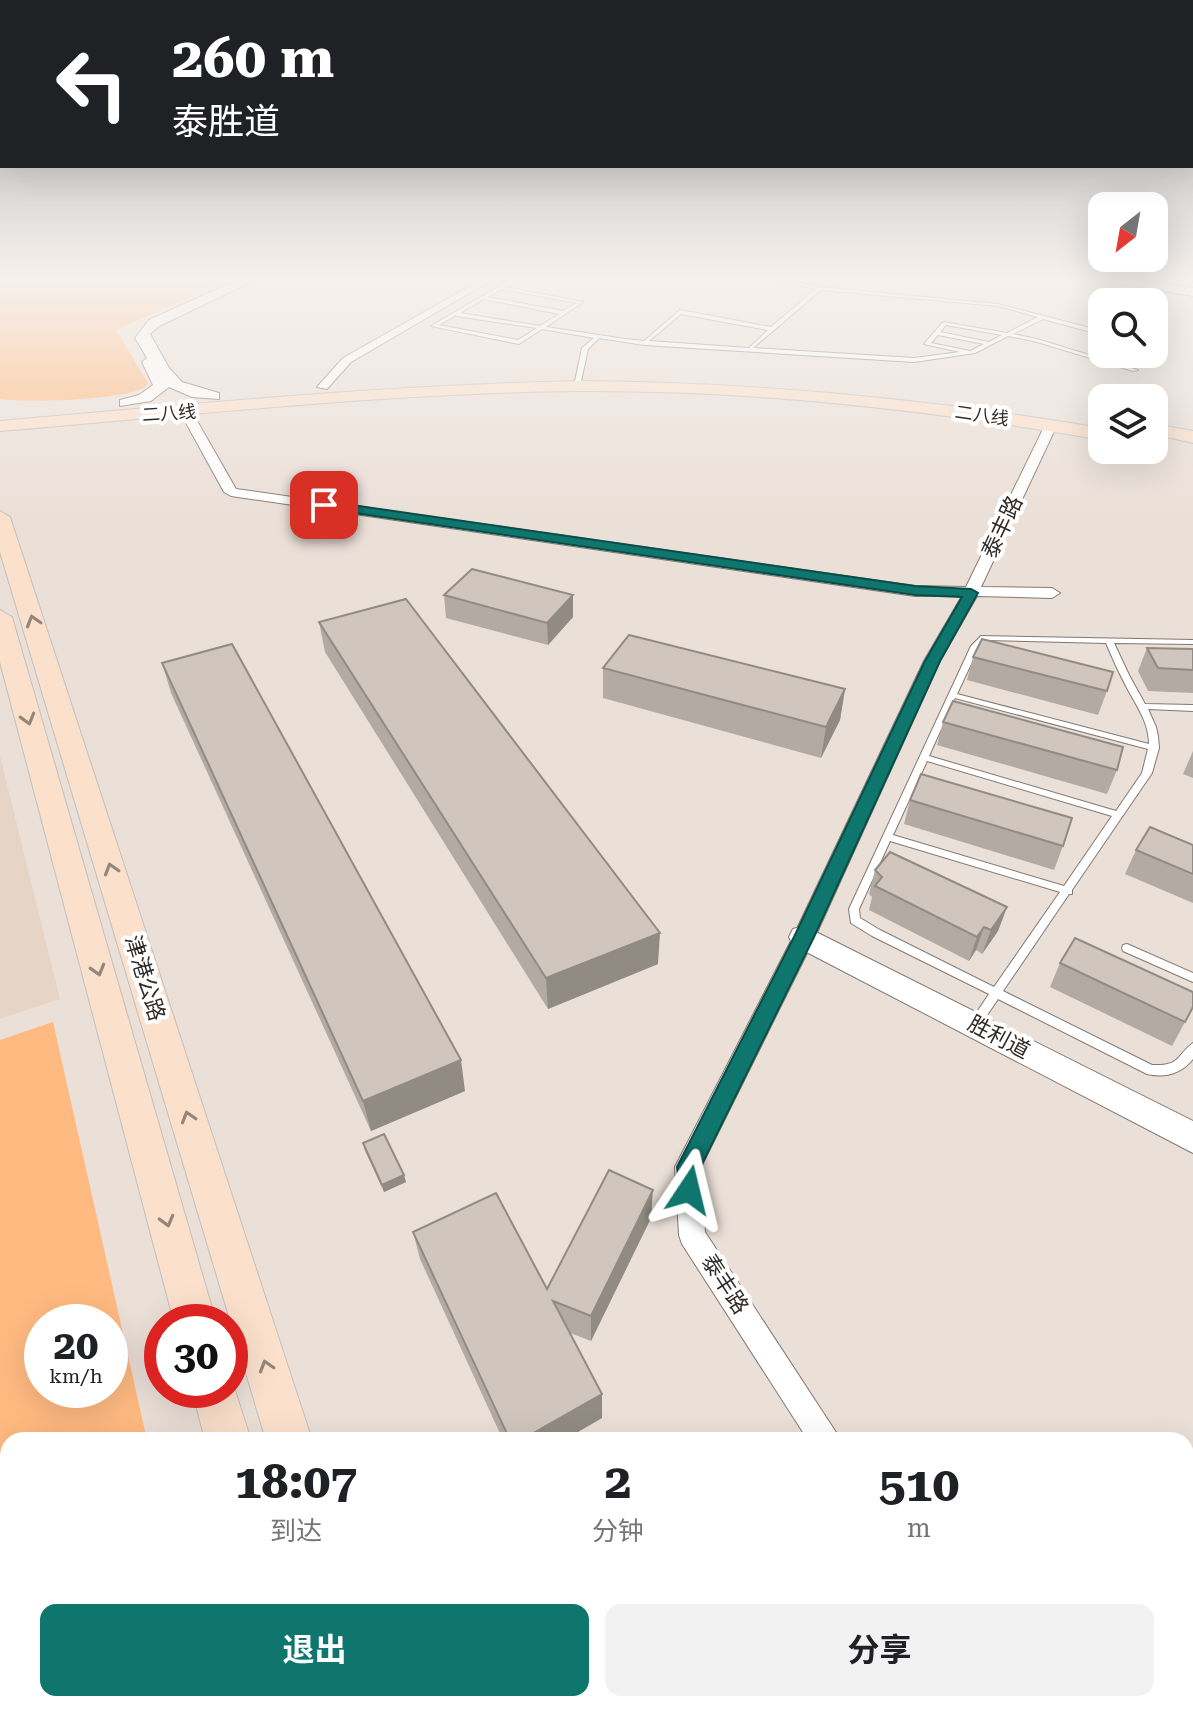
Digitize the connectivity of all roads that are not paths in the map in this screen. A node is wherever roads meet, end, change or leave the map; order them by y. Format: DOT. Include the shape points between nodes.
graph roads {
  1 [pos="146,357"];
  2 [pos="155,357"];
  3 [pos="352,357"];
  4 [pos="583,357"];
  5 [pos="875,357"];
  6 [pos="937,357"];
  7 [pos="1089,357"];
  8 [pos="1135,370"];
  9 [pos="578,380"];
  10 [pos="323,387"];
  11 [pos="213,396"];
  12 [pos="126,403"];
  13 [pos="186,412"];
  14 [pos="1088,417"];
  15 [pos="1,420"];
  16 [pos="1051,425"];
  17 [pos="1088,432"];
  18 [pos="1168,432"];
  19 [pos="1193,437"];
  20 [pos="1168,446"];
  21 [pos="1193,451"];
  22 [pos="0,517"];
  23 [pos="971,593"];
  24 [pos="1052,593"];
  25 [pos="0,617"];
  26 [pos="1109,641"];
  27 [pos="1193,642"];
  28 [pos="952,695"];
  29 [pos="1145,706"];
  30 [pos="1193,708"];
  31 [pos="1154,748"];
  32 [pos="924,757"];
  33 [pos="1119,815"];
  34 [pos="887,837"];
  35 [pos="1068,891"];
  36 [pos="806,930"];
  37 [pos="1127,948"];
  38 [pos="1193,978"];
  39 [pos="985,1010"];
  40 [pos="1193,1048"];
  41 [pos="1193,1123"];
  42 [pos="1193,1138"];
  43 [pos="190,1304"];
  44 [pos="219,1408"];
  45 [pos="226,1432"];
  46 [pos="286,1432"];
  47 [pos="821,1432"];
  1 -- 12 [label="street" via="162,383 152,395"];
  2 -- 11 [label="street" via="174,385"];
  3 -- 10 [label="street"];
  4 -- 9 [label="lane"];
  5 -- 6 [label="lane"];
  7 -- 8 [label="lane"];
  9 -- 10 [label="main road, 二八线"];
  9 -- 13 [label="main road, 二八线"];
  9 -- 14 [label="main road, 二八线" via="797,382"];
  9 -- 16 [label="main road, 二八线" via="922,406"];
  10 -- 11 [label="main road, 二八线"];
  11 -- 12 [label="main road, 二八线"];
  12 -- 15 [label="main road, 二八线"];
  13 -- 15 [label="main road, 二八线"];
  13 -- 23 [label="street" via="231,492 915,591"];
  16 -- 17 [label="main road, 二八线"];
  16 -- 23 [label="street, 泰丰路"];
  18 -- 19 [label="main road"];
  20 -- 21 [label="main road"];
  46 -- 22 [label="main road, 津港公路, one-way"];
  23 -- 24 [label="street"];
  23 -- 36 [label="street, 泰丰路" via="932,661"];
  25 -- 43 [label="main road, 津港公路, one-way"];
  26 -- 27 [label="lane"];
  26 -- 28 [label="lane" via="984,638"];
  26 -- 29 [label="lane"];
  28 -- 31 [label="lane"];
  28 -- 32 [label="lane"];
  29 -- 30 [label="lane"];
  29 -- 31 [label="lane"];
  31 -- 33 [label="lane" via="1147,773"];
  32 -- 33 [label="lane"];
  32 -- 34 [label="lane"];
  33 -- 35 [label="lane"];
  34 -- 35 [label="lane"];
  34 -- 39 [label="lane" via="854,909 855,920"];
  35 -- 39 [label="lane"];
  36 -- 39 [label="street, 胜利道"];
  36 -- 47 [label="street, 泰丰路" via="688,1167 692,1235"];
  37 -- 38 [label="lane"];
  39 -- 40 [label="lane" via="1151,1070 1170,1072"];
  39 -- 41 [label="street, 胜利道"];
  39 -- 42 [label="street, 胜利道"];
  44 -- 45 [label="main road"];
}
